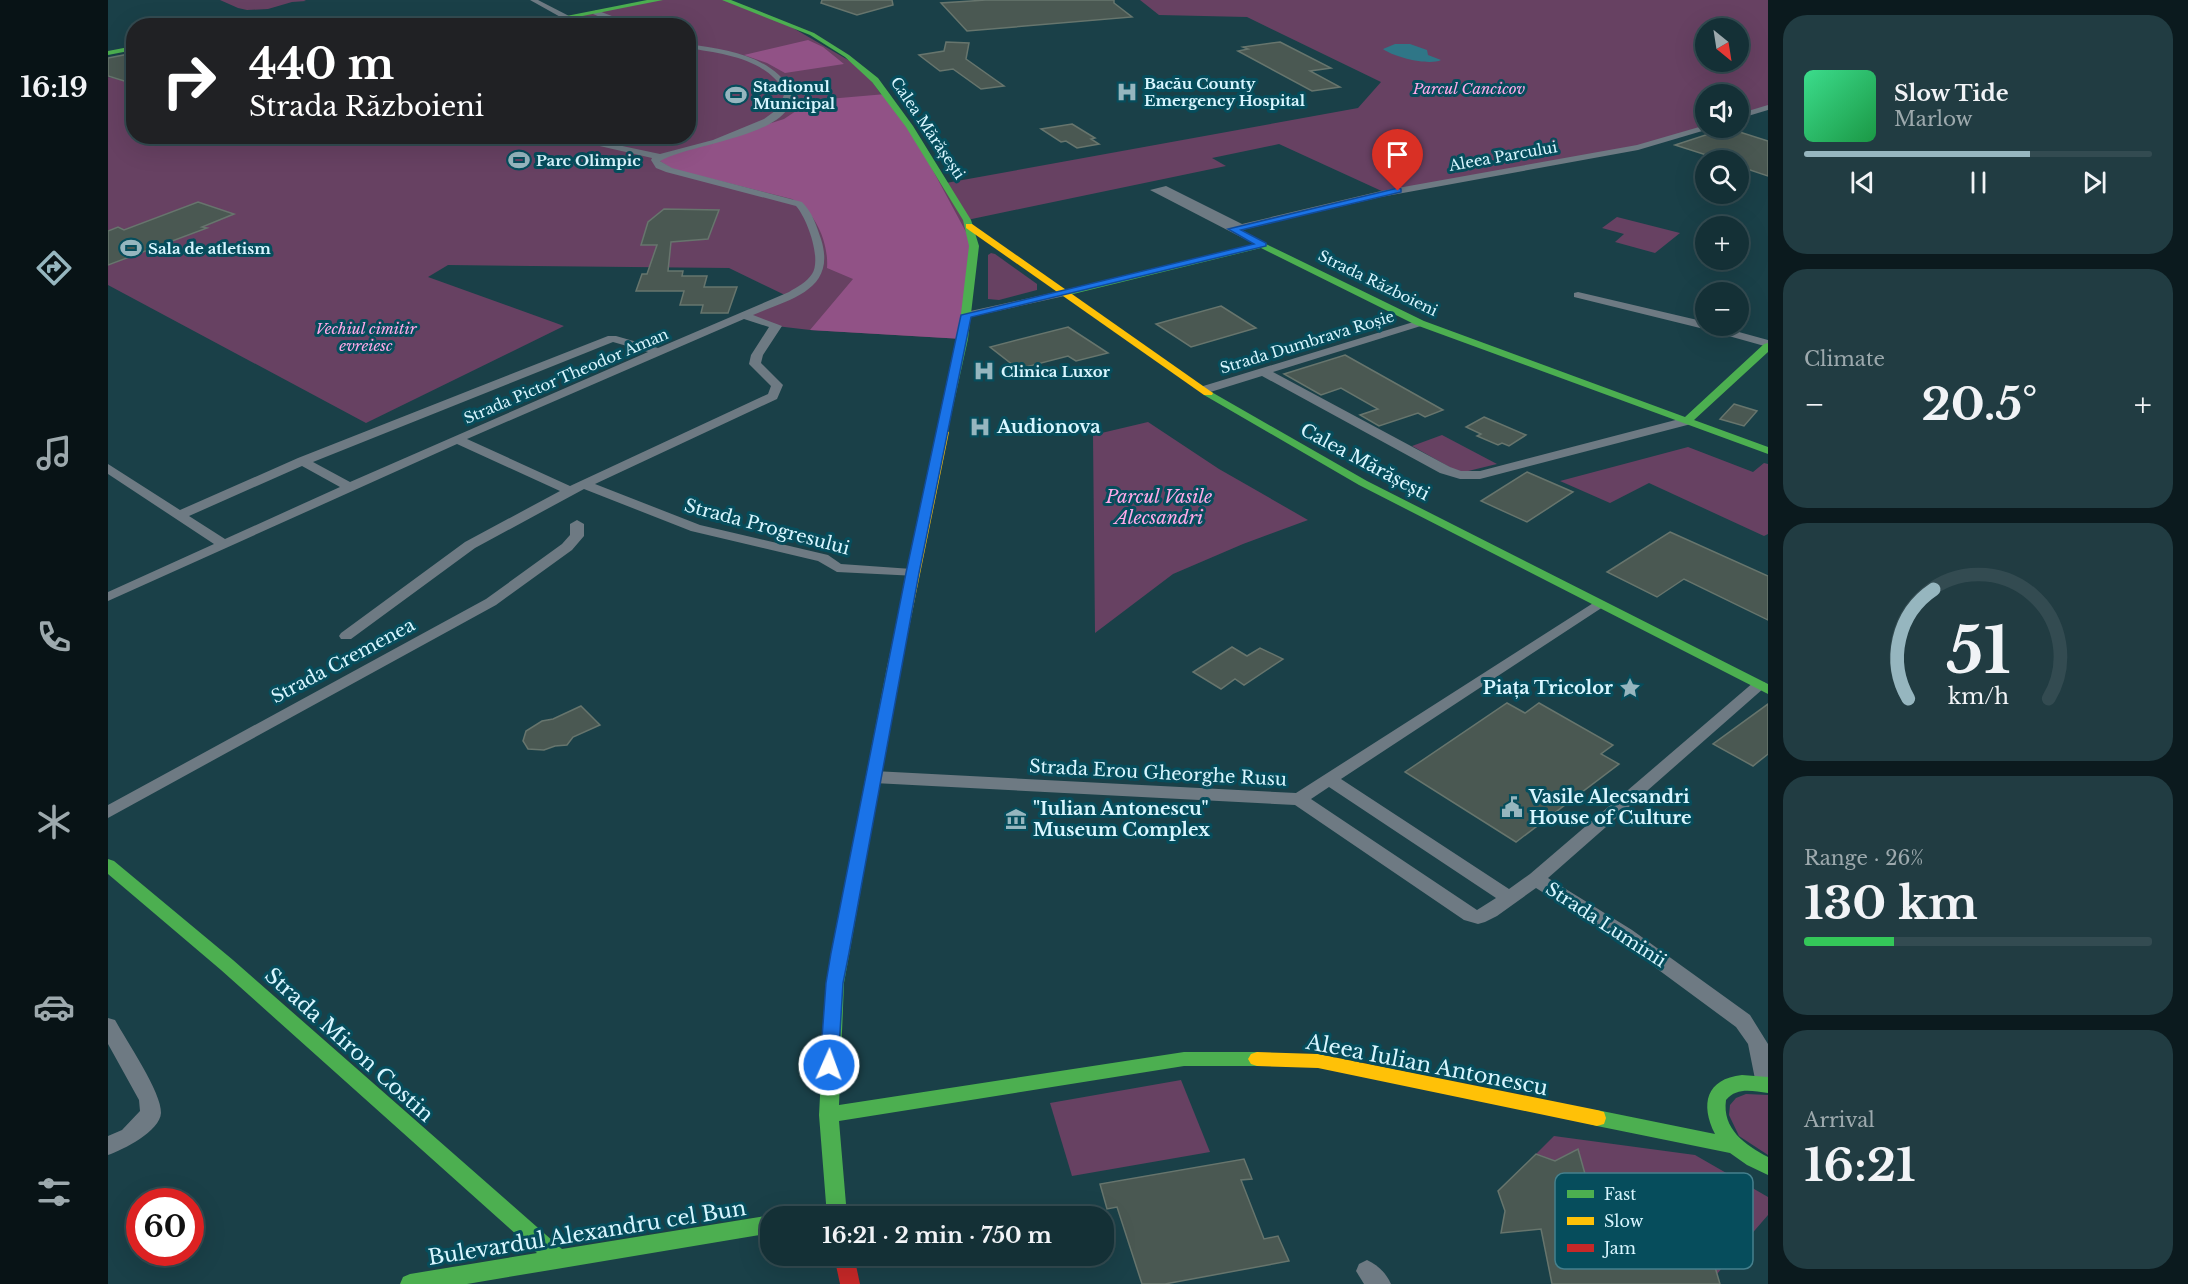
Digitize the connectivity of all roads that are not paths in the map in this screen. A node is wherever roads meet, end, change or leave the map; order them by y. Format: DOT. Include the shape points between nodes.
graph roads {
  1 [pos="533,0"];
  2 [pos="657,0"];
  3 [pos="725,0"];
  4 [pos="596,12"];
  5 [pos="567,17"];
  6 [pos="562,18"];
  7 [pos="611,18"];
  8 [pos="696,48"];
  9 [pos="126,50"];
  10 [pos="108,53"];
  11 [pos="1768,107"];
  12 [pos="1749,113"];
  13 [pos="1695,130"];
  14 [pos="598,144"];
  15 [pos="660,157"];
  16 [pos="968,223"];
  17 [pos="1237,228"];
  18 [pos="1262,244"];
  19 [pos="1065,292"];
  20 [pos="1578,295"];
  21 [pos="966,315"];
  22 [pos="745,316"];
  23 [pos="1419,323"];
  24 [pos="1768,345"];
  25 [pos="659,352"];
  26 [pos="1263,372"];
  27 [pos="1204,390"];
  28 [pos="1688,421"];
  29 [pos="457,439"];
  30 [pos="1768,451"];
  31 [pos="303,461"];
  32 [pos="108,468"];
  33 [pos="584,484"];
  34 [pos="349,487"];
  35 [pos="570,491"];
  36 [pos="180,514"];
  37 [pos="577,524"];
  38 [pos="223,544"];
  39 [pos="912,573"];
  40 [pos="108,597"];
  41 [pos="1598,604"];
  42 [pos="346,636"];
  43 [pos="1764,688"];
  44 [pos="874,777"];
  45 [pos="1329,780"];
  46 [pos="1299,799"];
  47 [pos="108,812"];
  48 [pos="108,865"];
  49 [pos="1536,879"];
  50 [pos="1510,898"];
  51 [pos="108,1026"];
  52 [pos="1767,1084"];
  53 [pos="828,1115"];
  54 [pos="1731,1145"];
  55 [pos="108,1146"];
  56 [pos="1768,1167"];
  57 [pos="835,1206"];
  58 [pos="760,1226"];
  59 [pos="558,1259"];
  60 [pos="846,1266"];
  61 [pos="410,1284"];
  62 [pos="850,1284"];
  1 -- 5 [label="street"];
  2 -- 4 [label="main road"];
  3 -- 16 [label="main road, Calea Mărășești" via="812,34 862,68 909,126"];
  4 -- 5 [label="main road"];
  4 -- 7 [label="street"];
  5 -- 6 [label="main road"];
  8 -- 15 [label="street" via="767,67 781,77 789,92 783,109 767,121 716,142"];
  9 -- 10 [label="main road"];
  11 -- 12 [label="street"];
  13 -- 17 [label="street, Aleea Parcului" via="1638,147 1381,194"];
  14 -- 15 [label="street"];
  15 -- 22 [label="street, Strada Pictor Theodor Aman" via="655,160 659,166 669,170 790,201 799,204 808,215 822,257 818,275 804,288"];
  16 -- 19 [label="main road, Calea Mărășești"];
  16 -- 21 [label="main road" via="974,257"];
  17 -- 17 [label="street" via="1163,188 1155,190"];
  17 -- 18 [label="street"];
  18 -- 19 [label="main road"];
  18 -- 23 [label="main road, Strada Războieni"];
  19 -- 21 [label="street"];
  19 -- 27 [label="main road, Calea Mărășești"];
  20 -- 24 [label="street"];
  21 -- 39 [label="main road"];
  22 -- 25 [label="street, Strada Pictor Theodor Aman"];
  22 -- 33 [label="street" via="776,326 755,364 777,385 773,396"];
  23 -- 26 [label="street, Strada Dumbrava Roșie"];
  23 -- 28 [label="main road, Strada Războieni"];
  24 -- 28 [label="main road"];
  25 -- 29 [label="street, Strada Pictor Theodor Aman"];
  25 -- 31 [label="street" via="612,338"];
  26 -- 27 [label="street, Strada Dumbrava Roșie"];
  26 -- 28 [label="street" via="1460,475 1479,475"];
  27 -- 41 [label="main road, Calea Mărășești" via="1354,478"];
  28 -- 30 [label="main road, Strada Războieni"];
  29 -- 34 [label="street, Strada Pictor Theodor Aman"];
  29 -- 35 [label="street"];
  31 -- 34 [label="street"];
  31 -- 36 [label="street"];
  32 -- 36 [label="street"];
  33 -- 35 [label="street"];
  33 -- 39 [label="street, Strada Progresului" via="696,528 823,558 837,568"];
  34 -- 38 [label="street, Strada Pictor Theodor Aman"];
  35 -- 42 [label="street" via="470,545"];
  36 -- 38 [label="street"];
  37 -- 47 [label="street, Strada Cremenea" via="576,536 567,547 491,602"];
  38 -- 40 [label="street, Strada Pictor Theodor Aman"];
  39 -- 44 [label="main road"];
  41 -- 43 [label="main road, Calea Mărășești"];
  41 -- 45 [label="street, Strada Erou Gheorghe Rusu"];
  43 -- 49 [label="street, Strada Luminii"];
  44 -- 46 [label="street, Strada Erou Gheorghe Rusu"];
  44 -- 53 [label="main road" via="834,983"];
  45 -- 46 [label="street, Strada Erou Gheorghe Rusu"];
  45 -- 50 [label="street"];
  46 -- 50 [label="street" via="1471,915 1483,915"];
  48 -- 59 [label="main road, Strada Miron Costin" via="227,965"];
  49 -- 50 [label="street"];
  49 -- 52 [label="street, Strada Luminii" via="1625,935 1743,1021 1757,1041"];
  51 -- 55 [label="street" via="149,1099 151,1114 129,1136"];
  52 -- 54 [label="main road" via="1732,1085 1714,1103 1720,1131"];
  53 -- 54 [label="main road, Aleea Iulian Antonescu" via="1184,1059 1220,1057 1318,1061"];
  53 -- 57 [label="main road"];
  54 -- 56 [label="main road"];
  58 -- 59 [label="main road, Bulevardul Alexandru cel Bun"];
  59 -- 61 [label="main road, Bulevardul Alexandru cel Bun"];
  60 -- 62 [label="main road"];
}
